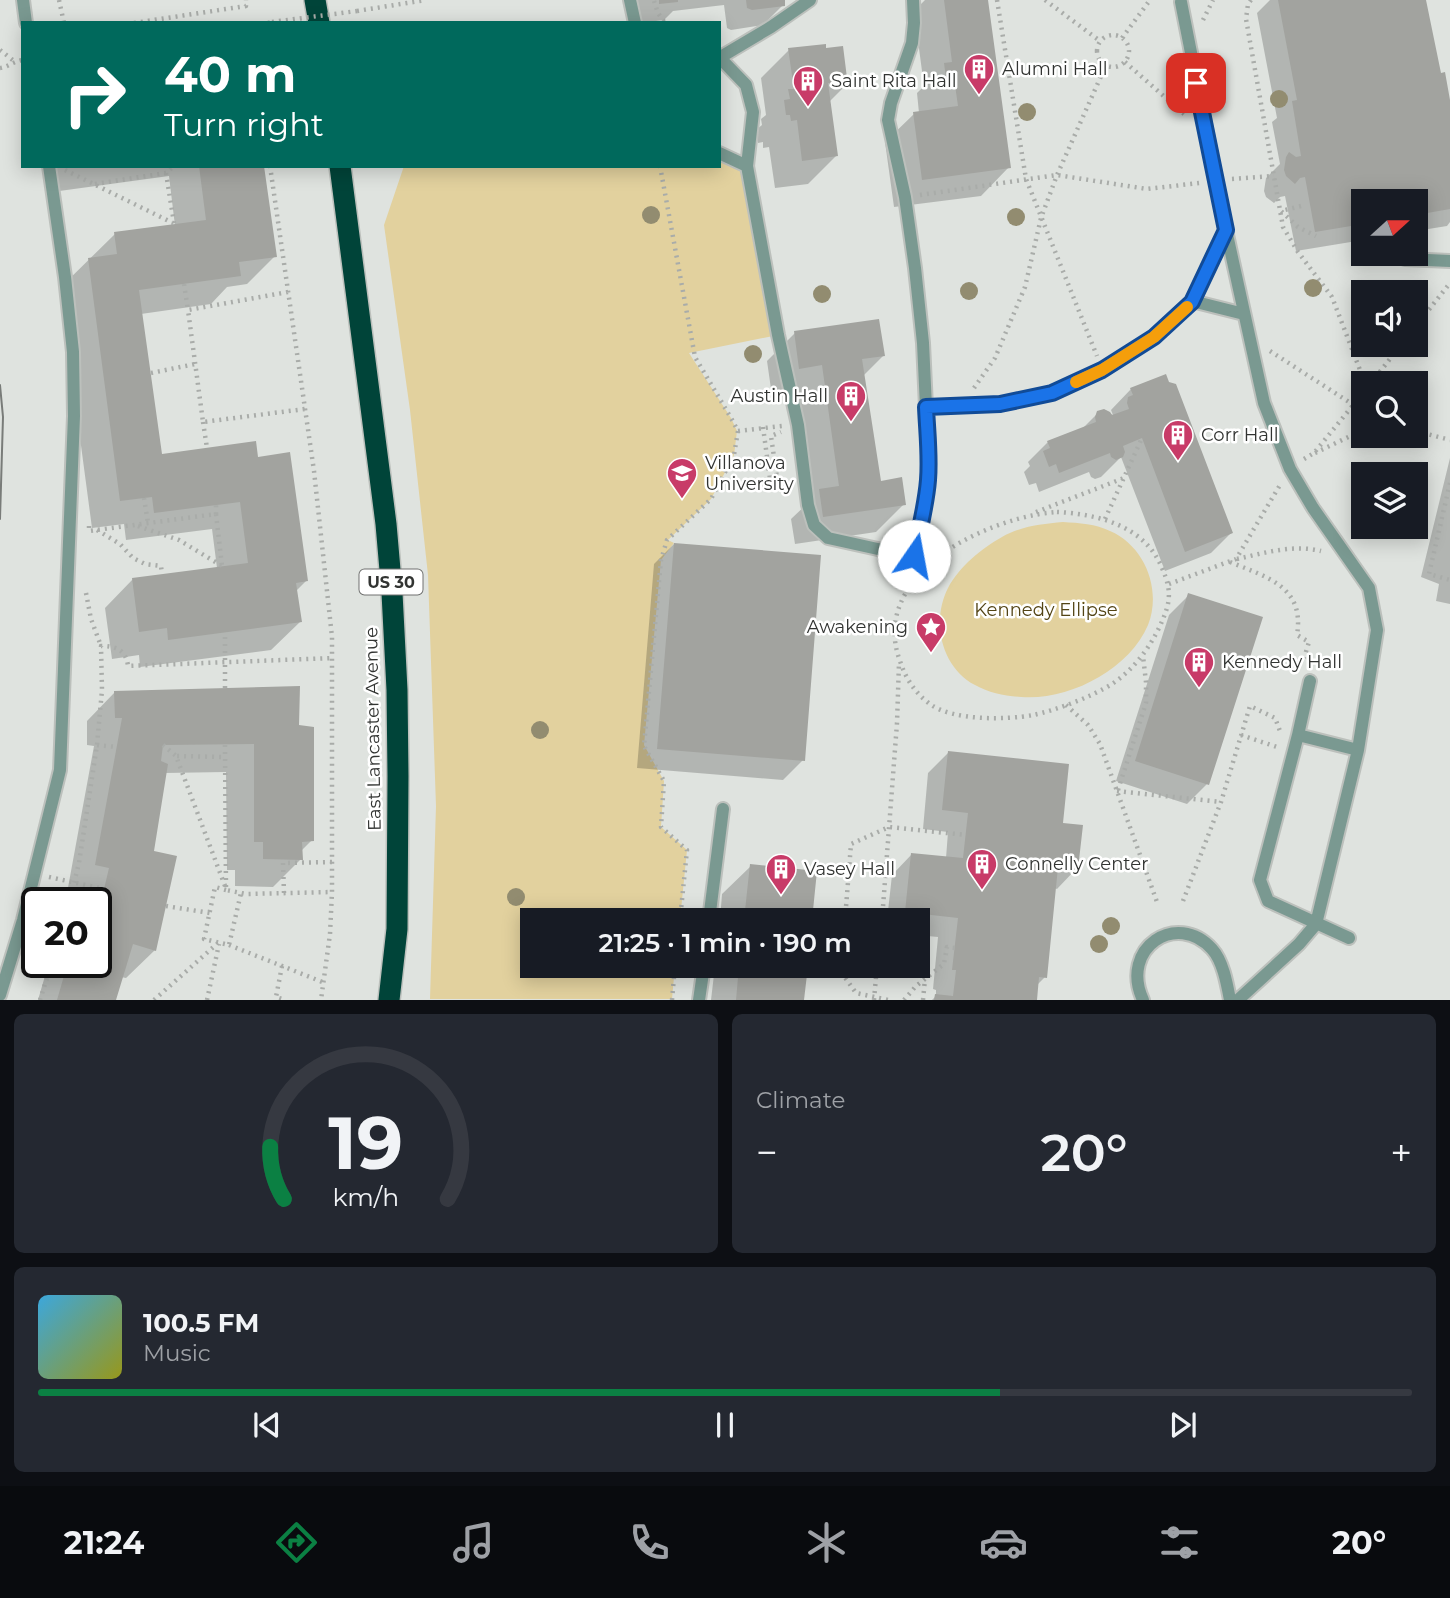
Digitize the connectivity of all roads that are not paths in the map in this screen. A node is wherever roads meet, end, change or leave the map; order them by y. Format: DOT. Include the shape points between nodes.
graph roads {
  1 [pos="23,0"];
  2 [pos="316,0"];
  3 [pos="630,0"];
  4 [pos="810,0"];
  5 [pos="913,0"];
  6 [pos="1181,2"];
  7 [pos="26,21"];
  8 [pos="319,21"];
  9 [pos="635,21"];
  10 [pos="721,57"];
  11 [pos="721,59"];
  12 [pos="721,154"];
  13 [pos="747,166"];
  14 [pos="49,168"];
  15 [pos="340,168"];
  16 [pos="1226,230"];
  17 [pos="1428,260"];
  18 [pos="1450,261"];
  19 [pos="1192,302"];
  20 [pos="1244,314"];
  21 [pos="926,407"];
  22 [pos="1310,681"];
  23 [pos="1298,736"];
  24 [pos="1358,750"];
  25 [pos="723,809"];
  26 [pos="711,908"];
  27 [pos="1316,924"];
  28 [pos="1349,938"];
  29 [pos="702,978"];
  30 [pos="0,995"];
  31 [pos="389,999"];
  32 [pos="699,999"];
  33 [pos="1143,999"];
  34 [pos="1230,999"];
  35 [pos="1238,999"];
  1 -- 7 [label="lane"];
  2 -- 8 [label="highway"];
  3 -- 9 [label="lane"];
  4 -- 10 [label="lane"];
  5 -- 21 [label="lane" via="912,43 888,120 905,197"];
  6 -- 16 [label="lane"];
  11 -- 13 [label="lane" via="746,85 753,112"];
  12 -- 13 [label="lane"];
  13 -- 21 [label="lane" via="798,425 808,505 814,525 828,538 914,556 928,480"];
  14 -- 30 [label="lane" via="73,352 60,770"];
  15 -- 31 [label="highway, East Lancaster Avenue / US 30" via="392,593 397,690 397,929"];
  16 -- 19 [label="lane"];
  16 -- 20 [label="lane"];
  17 -- 18 [label="lane"];
  19 -- 20 [label="lane"];
  19 -- 21 [label="lane" via="1154,337 1102,370 1052,393 1000,404"];
  20 -- 24 [label="lane" via="1264,403 1290,469 1369,588 1377,630"];
  22 -- 23 [label="lane"];
  23 -- 24 [label="lane"];
  23 -- 27 [label="lane" via="1260,880 1268,901"];
  24 -- 27 [label="lane"];
  25 -- 26 [label="lane"];
  27 -- 28 [label="lane"];
  27 -- 35 [label="lane"];
  29 -- 32 [label="lane"];
  33 -- 34 [label="lane" via="1136,978 1142,954 1150,944 1175,933 1189,934 1213,950"];
}
